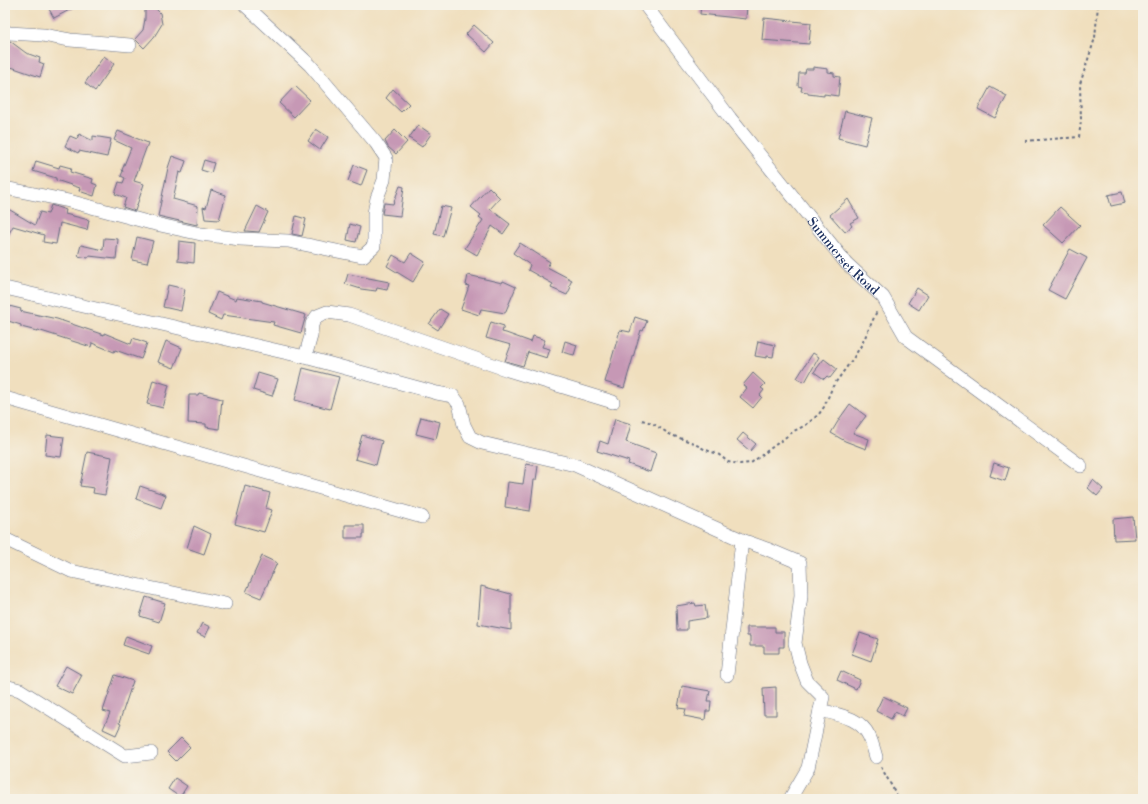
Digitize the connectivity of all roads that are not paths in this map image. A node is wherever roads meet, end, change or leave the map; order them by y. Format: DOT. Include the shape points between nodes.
graph roads {
  1 [pos="245,5"];
  2 [pos="645,5"];
  3 [pos="5,31"];
  4 [pos="130,45"];
  5 [pos="5,188"];
  6 [pos="5,288"];
  7 [pos="306,357"];
  8 [pos="5,398"];
  9 [pos="613,402"];
  10 [pos="1081,466"];
  11 [pos="422,517"];
  12 [pos="5,539"];
  13 [pos="742,540"];
  14 [pos="225,604"];
  15 [pos="727,675"];
  16 [pos="5,686"];
  17 [pos="820,710"];
  18 [pos="151,753"];
  19 [pos="876,757"];
  20 [pos="790,799"];
  1 -- 5 [label="street" via="310,65 386,158 384,180 374,213 374,246 363,256 288,241 201,234"];
  2 -- 10 [label="street, Summerset Road" via="730,118 842,258 883,297 906,337"];
  3 -- 4 [label="street"];
  6 -- 7 [label="street"];
  7 -- 9 [label="street" via="316,316 326,312 349,315 508,370"];
  7 -- 13 [label="street" via="453,396 459,404 470,437 482,443 575,466"];
  8 -- 11 [label="street"];
  12 -- 14 [label="street" via="71,571"];
  13 -- 15 [label="street"];
  13 -- 17 [label="street" via="800,563 801,596 795,643 807,681 823,698"];
  16 -- 18 [label="street" via="20,690 124,756"];
  17 -- 19 [label="street" via="859,723 867,732"];
  17 -- 20 [label="street" via="808,768"];
}
